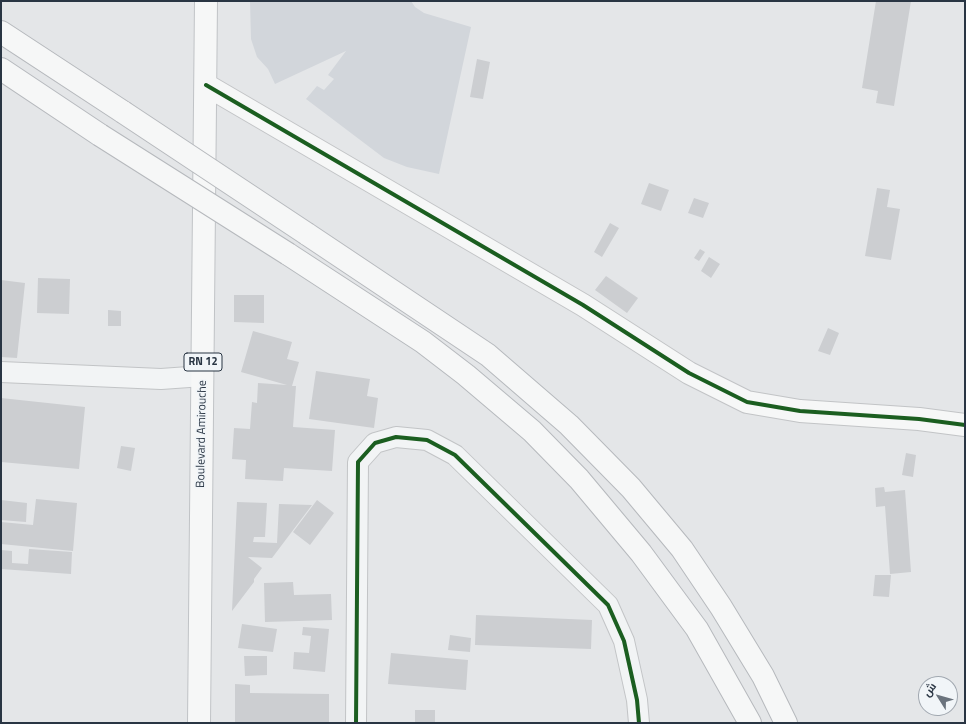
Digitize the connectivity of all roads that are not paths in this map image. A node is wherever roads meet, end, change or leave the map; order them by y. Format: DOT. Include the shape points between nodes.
graph roads {
  1 [pos="206,1"];
  2 [pos="1,32"];
  3 [pos="1,69"];
  4 [pos="206,84"];
  5 [pos="1,372"];
  6 [pos="203,376"];
  7 [pos="965,425"];
  8 [pos="199,723"];
  9 [pos="356,723"];
  10 [pos="639,723"];
  11 [pos="750,723"];
  12 [pos="786,723"];
  1 -- 4 [label="main road, Boulevard Amirouche / RN 12"];
  2 -- 12 [label="main road, bridge" via="488,355 569,425 631,488 682,549 760,670"];
  3 -- 11 [label="main road, bridge" via="423,342 466,374 532,431 579,479 641,553 697,629"];
  4 -- 6 [label="main road, Boulevard Amirouche / RN 12"];
  4 -- 7 [label="main road" via="583,305 689,373 747,402 800,411 919,419"];
  5 -- 6 [label="street" via="161,379"];
  6 -- 8 [label="main road, Boulevard Amirouche / RN 12"];
  9 -- 10 [label="street" via="358,462 375,442 396,437 427,440 454,455 608,605 624,641 637,700"];
}
